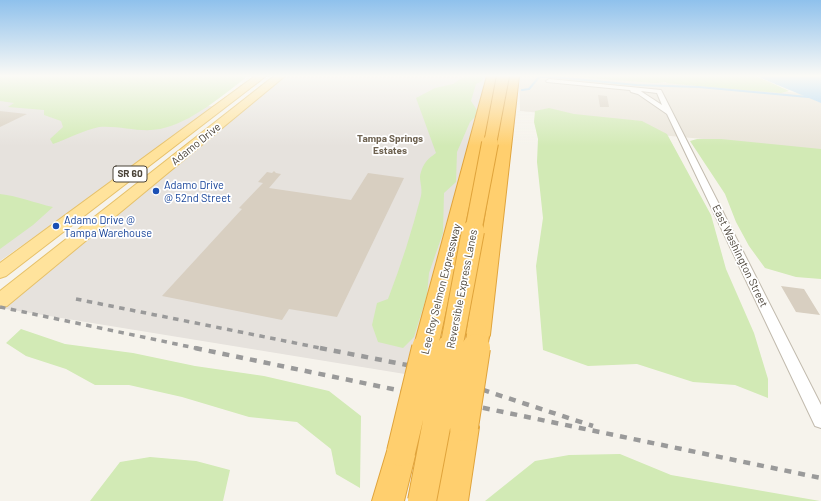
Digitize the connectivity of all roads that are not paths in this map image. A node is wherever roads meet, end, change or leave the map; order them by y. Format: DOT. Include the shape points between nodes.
graph roads {
  1 [pos="230,99"];
  2 [pos="251,99"];
  3 [pos="487,99"];
  4 [pos="499,99"];
  5 [pos="511,99"];
  6 [pos="649,99"];
  7 [pos="664,99"];
  8 [pos="672,115"];
  9 [pos="157,175"];
  10 [pos="120,182"];
  11 [pos="0,272"];
  12 [pos="0,301"];
  13 [pos="821,421"];
  14 [pos="462,466"];
  15 [pos="388,501"];
  16 [pos="422,501"];
  17 [pos="452,501"];
  18 [pos="466,501"];
  1 -- 10 [label="main road, Adamo Drive / SR 60"];
  2 -- 9 [label="main road, Adamo Drive / SR 60"];
  3 -- 15 [label="highway, Lee Roy Selmon Expressway, bridge"];
  4 -- 16 [label="highway, Reversible Express Lanes, bridge"];
  5 -- 14 [label="highway, bridge" via="464,427"];
  6 -- 8 [label="street"];
  7 -- 8 [label="street, East Washington Street"];
  8 -- 13 [label="street, East Washington Street"];
  9 -- 10 [label="main road"];
  9 -- 12 [label="main road, Adamo Drive / SR 60"];
  10 -- 11 [label="main road, Adamo Drive / SR 60"];
  14 -- 17 [label="highway"];
  14 -- 18 [label="highway"];
}
